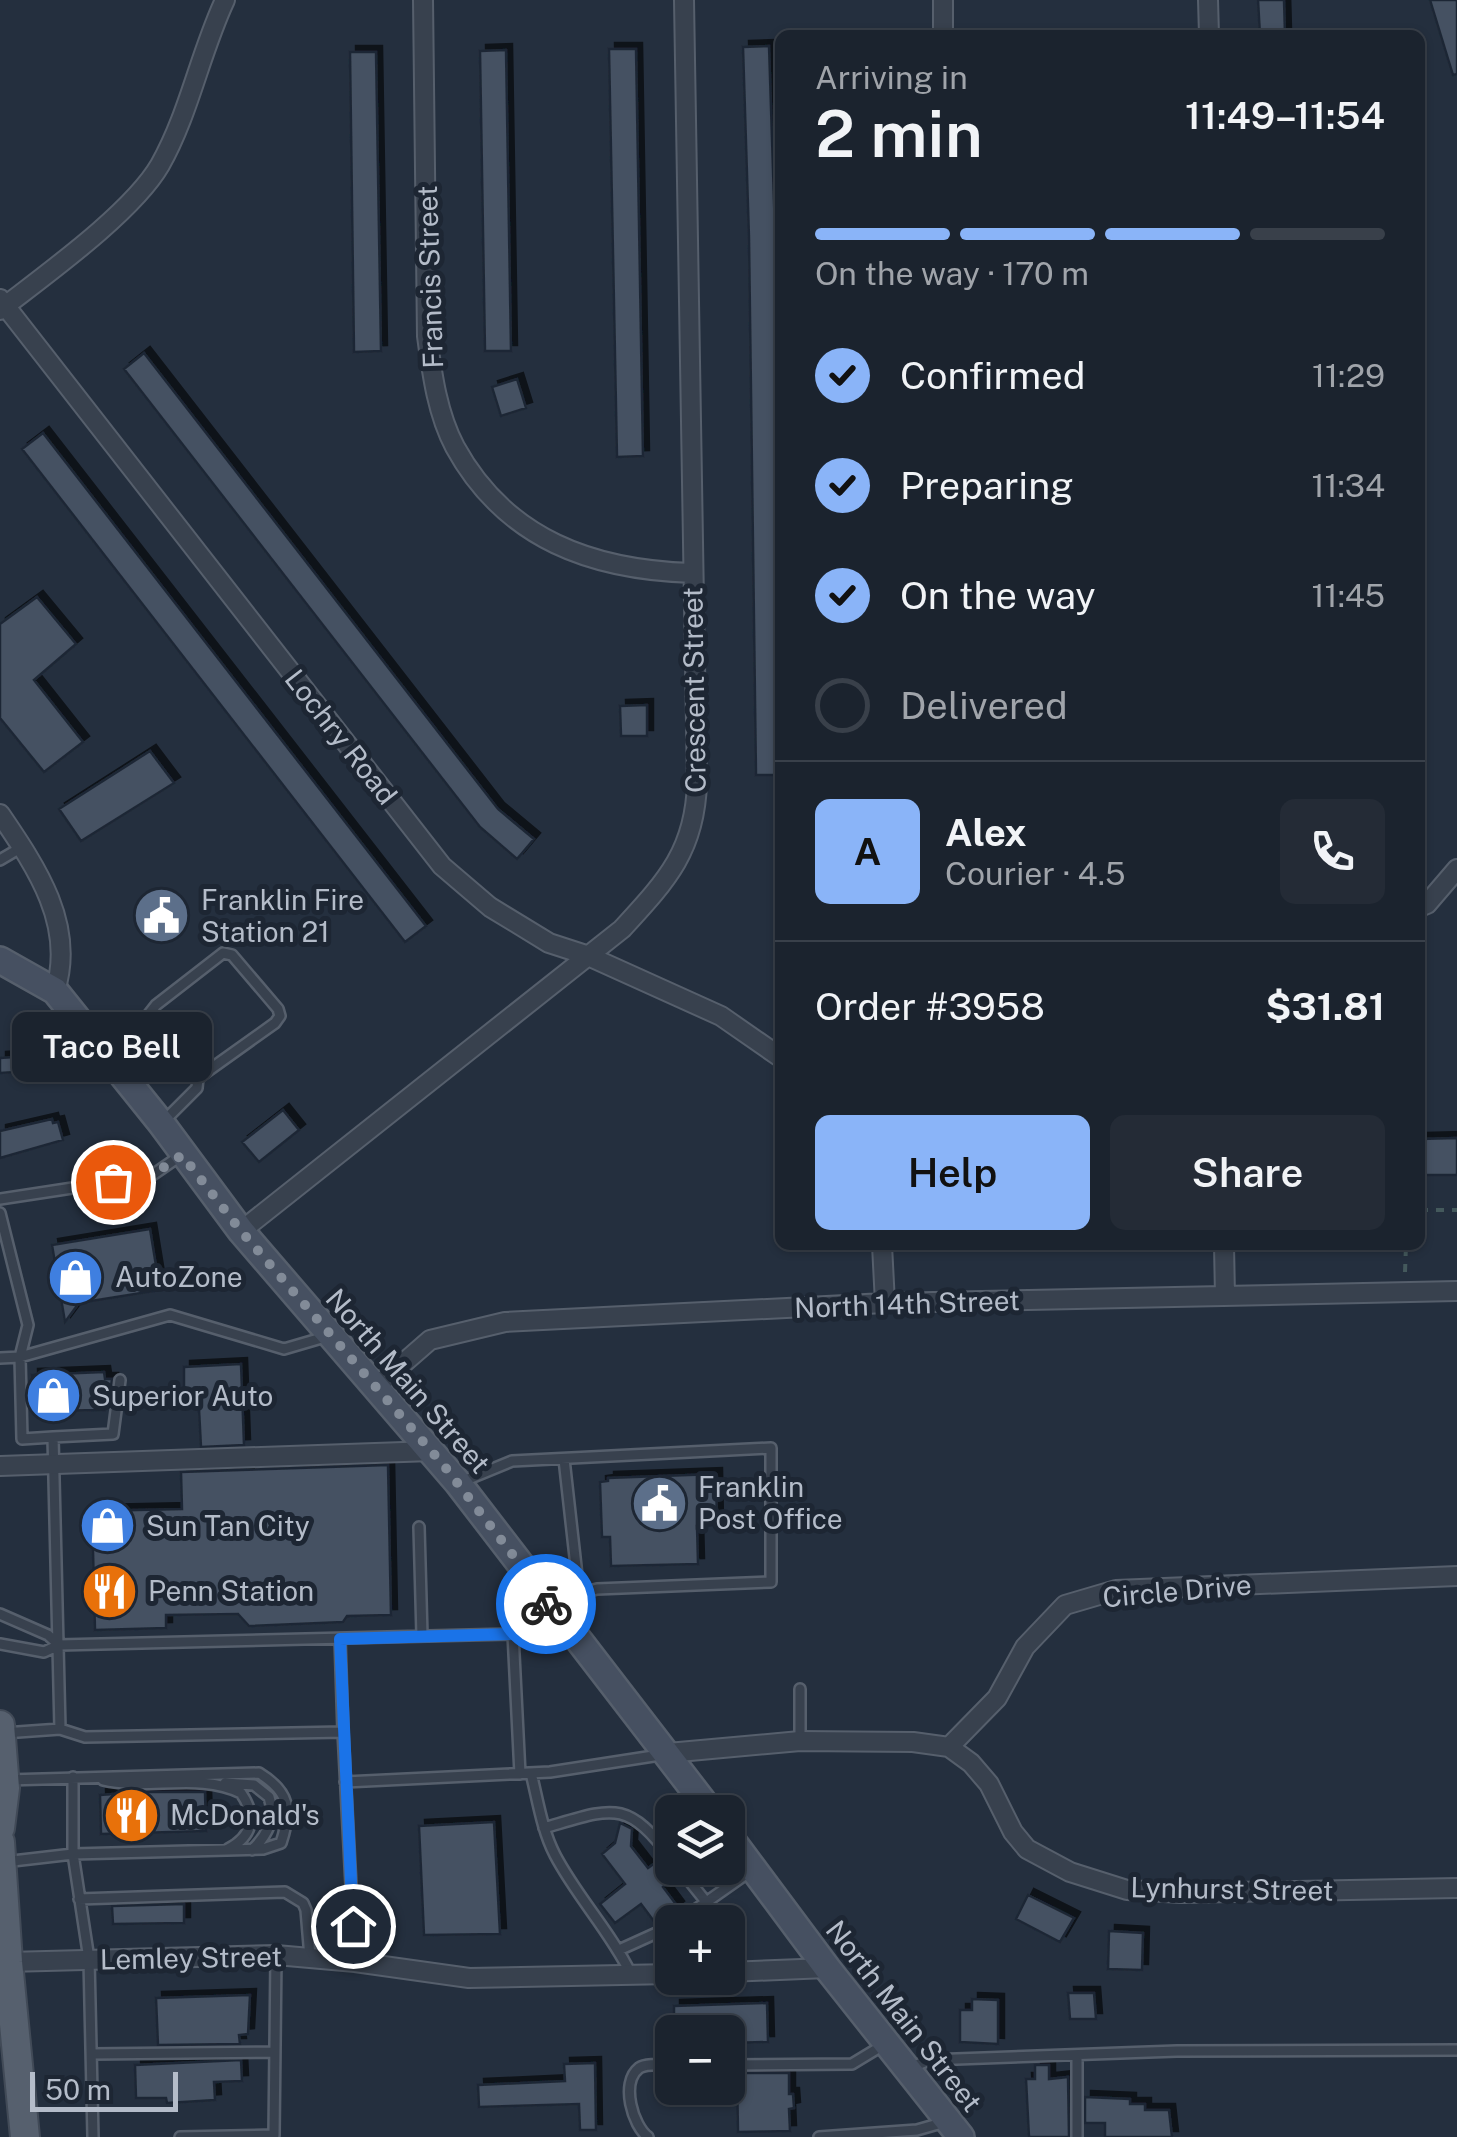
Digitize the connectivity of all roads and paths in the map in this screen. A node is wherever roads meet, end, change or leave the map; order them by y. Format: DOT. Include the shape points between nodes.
graph roads {
  1 [pos="225,0"];
  2 [pos="423,0"];
  3 [pos="684,0"];
  4 [pos="942,0"];
  5 [pos="1208,0"];
  6 [pos="943,30"];
  7 [pos="1209,30"];
  8 [pos="2,305"];
  9 [pos="692,573"];
  10 [pos="0,814"];
  11 [pos="22,847"];
  12 [pos="0,860"];
  13 [pos="1457,869"];
  14 [pos="1425,905"];
  15 [pos="586,954"];
  16 [pos="0,960"];
  17 [pos="55,991"];
  18 [pos="147,1017"];
  19 [pos="102,1047"];
  20 [pos="775,1054"];
  21 [pos="198,1078"];
  22 [pos="161,1123"];
  23 [pos="182,1155"];
  24 [pos="0,1199"];
  25 [pos="1425,1210"];
  26 [pos="1457,1210"];
  27 [pos="0,1212"];
  28 [pos="241,1231"];
  29 [pos="882,1250"];
  30 [pos="1224,1250"];
  31 [pos="1406,1250"];
  32 [pos="1457,1291"];
  33 [pos="1405,1292"];
  34 [pos="1225,1296"];
  35 [pos="884,1303"];
  36 [pos="330,1336"];
  37 [pos="20,1357"];
  38 [pos="0,1358"];
  39 [pos="120,1380"];
  40 [pos="376,1387"];
  41 [pos="53,1437"];
  42 [pos="432,1451"];
  43 [pos="564,1459"];
  44 [pos="54,1463"];
  45 [pos="0,1466"];
  46 [pos="458,1483"];
  47 [pos="419,1527"];
  48 [pos="1457,1576"];
  49 [pos="580,1593"];
  50 [pos="549,1602"];
  51 [pos="0,1614"];
  52 [pos="513,1634"];
  53 [pos="422,1636"];
  54 [pos="340,1639"];
  55 [pos="0,1644"];
  56 [pos="59,1645"];
  57 [pos="800,1689"];
  58 [pos="0,1725"];
  59 [pos="60,1729"];
  60 [pos="342,1732"];
  61 [pos="1,1733"];
  62 [pos="800,1741"];
  63 [pos="949,1746"];
  64 [pos="668,1753"];
  65 [pos="526,1774"];
  66 [pos="74,1777"];
  67 [pos="89,1777"];
  68 [pos="5,1780"];
  69 [pos="345,1782"];
  70 [pos="217,1784"];
  71 [pos="699,1795"];
  72 [pos="0,1828"];
  73 [pos="544,1828"];
  74 [pos="655,1837"];
  75 [pos="226,1850"];
  76 [pos="252,1850"];
  77 [pos="73,1854"];
  78 [pos="0,1857"];
  79 [pos="745,1859"];
  80 [pos="752,1869"];
  81 [pos="692,1885"];
  82 [pos="1457,1888"];
  83 [pos="79,1899"];
  84 [pos="706,1903"];
  85 [pos="703,1905"];
  86 [pos="655,1934"];
  87 [pos="619,1950"];
  88 [pos="276,1956"];
  89 [pos="310,1957"];
  90 [pos="90,1960"];
  91 [pos="8,1962"];
  92 [pos="355,1962"];
  93 [pos="827,1968"];
  94 [pos="745,1971"];
  95 [pos="655,1975"];
  96 [pos="632,1976"];
  97 [pos="888,2043"];
  98 [pos="1457,2050"];
  99 [pos="275,2052"];
  100 [pos="92,2054"];
  101 [pos="1076,2055"];
  102 [pos="745,2065"];
  103 [pos="655,2066"];
  104 [pos="907,2069"];
  105 [pos="954,2129"];
  106 [pos="25,2137"];
  107 [pos="93,2137"];
  108 [pos="180,2137"];
  109 [pos="648,2137"];
  110 [pos="819,2137"];
  111 [pos="1078,2137"];
  1 -- 8 [label="street" via="159,167 125,208"];
  2 -- 9 [label="street, Francis Street" via="428,336 433,378 455,446 501,506 549,540 590,560"];
  3 -- 9 [label="street, Crescent Street"];
  4 -- 6 [label="street"];
  5 -- 7 [label="street"];
  8 -- 15 [label="street, Lochry Road" via="442,866 490,907 548,942"];
  9 -- 15 [label="street, Crescent Street" via="692,829 666,881 622,929"];
  10 -- 11 [label="street"];
  11 -- 12 [label="lane"];
  11 -- 17 [label="street" via="45,889 62,944"];
  13 -- 14 [label="street"];
  15 -- 20 [label="street, Lochry Road" via="721,1016"];
  15 -- 28 [label="street, Crescent Street"];
  16 -- 17 [label="street, North Main Street"];
  17 -- 19 [label="street, North Main Street"];
  18 -- 19 [label="lane"];
  18 -- 21 [label="lane" via="183,1046"];
  18 -- 21 [label="lane" via="223,953 232,954 280,1016"];
  19 -- 22 [label="street, North Main Street"];
  21 -- 22 [label="lane"];
  22 -- 23 [label="street, North Main Street"];
  23 -- 24 [label="lane" via="151,1176"];
  23 -- 28 [label="street, North Main Street"];
  25 -- 26 [label="path"];
  27 -- 37 [label="lane" via="28,1325"];
  28 -- 36 [label="street, North Main Street"];
  29 -- 35 [label="street"];
  30 -- 34 [label="street"];
  31 -- 33 [label="path"];
  32 -- 33 [label="street, North 14th Street"];
  33 -- 34 [label="street, North 14th Street"];
  34 -- 35 [label="street, North 14th Street"];
  35 -- 40 [label="street, North 14th Street" via="504,1322 430,1340"];
  36 -- 37 [label="lane" via="284,1349 170,1315"];
  36 -- 40 [label="street, North Main Street"];
  37 -- 38 [label="lane"];
  37 -- 41 [label="lane" via="22,1438"];
  39 -- 41 [label="lane" via="114,1434"];
  40 -- 42 [label="street, North Main Street"];
  41 -- 44 [label="lane"];
  42 -- 44 [label="street"];
  42 -- 46 [label="street, North Main Street"];
  43 -- 46 [label="lane" via="512,1462"];
  43 -- 49 [label="lane"];
  43 -- 49 [label="lane" via="771,1448 771,1582"];
  44 -- 45 [label="street"];
  44 -- 56 [label="lane"];
  46 -- 50 [label="street, North Main Street"];
  47 -- 53 [label="lane"];
  48 -- 63 [label="street, Circle Drive" via="1116,1590 1065,1605 1025,1648 997,1698"];
  49 -- 50 [label="lane"];
  50 -- 52 [label="lane"];
  50 -- 64 [label="street, North Main Street"];
  51 -- 56 [label="lane"];
  52 -- 53 [label="lane"];
  52 -- 65 [label="lane"];
  53 -- 54 [label="lane"];
  54 -- 56 [label="lane"];
  54 -- 60 [label="lane"];
  55 -- 56 [label="lane" via="44,1652"];
  56 -- 59 [label="lane"];
  57 -- 62 [label="lane"];
  58 -- 61 [label="main road"];
  59 -- 60 [label="lane" via="84,1737"];
  59 -- 61 [label="lane"];
  60 -- 69 [label="lane"];
  61 -- 68 [label="main road"];
  62 -- 63 [label="street"];
  62 -- 64 [label="street"];
  63 -- 82 [label="street, Lynhurst Street" via="989,1784 1027,1849 1127,1890"];
  64 -- 65 [label="lane"];
  64 -- 71 [label="street, North Main Street"];
  65 -- 69 [label="lane"];
  65 -- 73 [label="lane"];
  66 -- 67 [label="lane"];
  66 -- 68 [label="lane"];
  66 -- 77 [label="lane"];
  67 -- 70 [label="lane" via="128,1786"];
  67 -- 76 [label="lane" via="259,1774 279,1785 286,1798 286,1827 280,1843"];
  68 -- 72 [label="main road"];
  69 -- 92 [label="lane"];
  70 -- 75 [label="lane" via="240,1793 251,1813 248,1834"];
  70 -- 76 [label="lane" via="254,1786 269,1797 268,1830"];
  73 -- 74 [label="lane" via="598,1813 629,1814"];
  73 -- 87 [label="lane"];
  75 -- 76 [label="lane"];
  75 -- 77 [label="lane"];
  77 -- 78 [label="lane"];
  77 -- 83 [label="lane"];
  78 -- 91 [label="main road"];
  79 -- 80 [label="street, North Main Street"];
  80 -- 84 [label="lane"];
  80 -- 93 [label="street, North Main Street"];
  81 -- 84 [label="lane"];
  83 -- 89 [label="lane" via="285,1892 306,1910"];
  83 -- 90 [label="lane"];
  84 -- 85 [label="lane"];
  86 -- 87 [label="lane"];
  87 -- 96 [label="lane"];
  88 -- 89 [label="street, Lemley Street"];
  88 -- 90 [label="street, Lemley Street"];
  88 -- 99 [label="lane"];
  89 -- 92 [label="street, Lemley Street"];
  90 -- 91 [label="street, Lemley Street"];
  90 -- 100 [label="lane"];
  91 -- 106 [label="main road"];
  92 -- 96 [label="street, Lemley Street" via="469,1978"];
  93 -- 94 [label="street"];
  93 -- 97 [label="street, North Main Street"];
  95 -- 96 [label="street, Lemley Street"];
  97 -- 102 [label="lane" via="852,2064"];
  97 -- 104 [label="street, North Main Street"];
  98 -- 101 [label="lane"];
  99 -- 100 [label="lane"];
  99 -- 108 [label="lane" via="274,2135"];
  100 -- 107 [label="lane"];
  101 -- 104 [label="lane" via="929,2060"];
  101 -- 111 [label="lane"];
  103 -- 109 [label="lane" via="636,2070 631,2089 637,2126"];
  104 -- 105 [label="street, North Main Street"];
  105 -- 110 [label="lane"];
}
